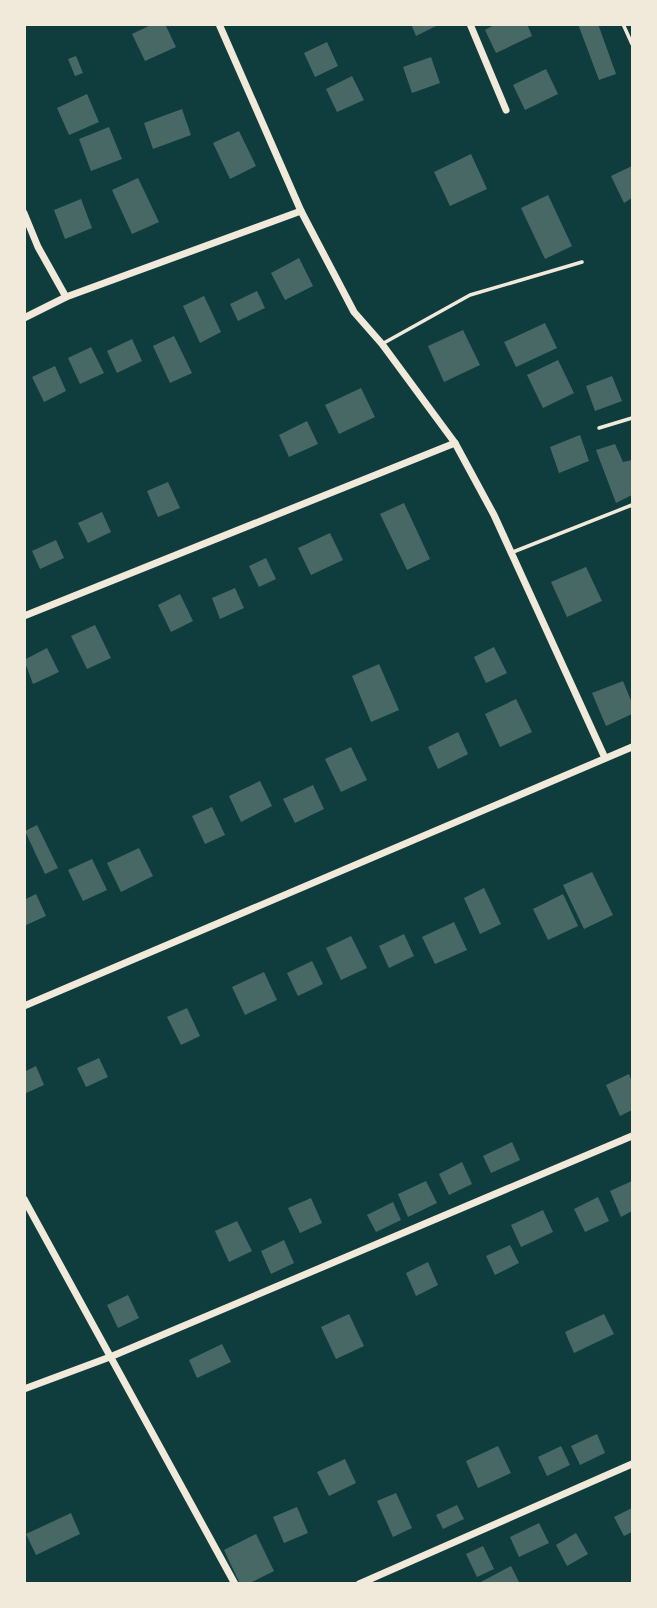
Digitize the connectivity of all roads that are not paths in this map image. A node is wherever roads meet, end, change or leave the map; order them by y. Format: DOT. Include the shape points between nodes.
graph roads {
  1 [pos="219,24"];
  2 [pos="470,24"];
  3 [pos="623,24"];
  4 [pos="632,44"];
  5 [pos="506,110"];
  6 [pos="301,211"];
  7 [pos="24,213"];
  8 [pos="582,262"];
  9 [pos="66,297"];
  10 [pos="24,318"];
  11 [pos="383,344"];
  12 [pos="632,418"];
  13 [pos="599,428"];
  14 [pos="455,443"];
  15 [pos="632,505"];
  16 [pos="511,553"];
  17 [pos="24,616"];
  18 [pos="632,747"];
  19 [pos="605,758"];
  20 [pos="24,1006"];
  21 [pos="632,1136"];
  22 [pos="24,1199"];
  23 [pos="110,1357"];
  24 [pos="24,1389"];
  25 [pos="632,1464"];
  26 [pos="235,1584"];
  27 [pos="359,1584"];
  1 -- 6 [label="street"];
  2 -- 5 [label="street"];
  3 -- 4 [label="lane"];
  6 -- 9 [label="street"];
  6 -- 11 [label="street" via="354,312"];
  7 -- 9 [label="street" via="37,247"];
  8 -- 11 [label="lane" via="470,295"];
  9 -- 10 [label="street"];
  11 -- 14 [label="street"];
  12 -- 13 [label="lane"];
  14 -- 16 [label="street"];
  14 -- 17 [label="street"];
  15 -- 16 [label="lane"];
  16 -- 19 [label="street"];
  18 -- 19 [label="street"];
  19 -- 20 [label="street"];
  21 -- 23 [label="street"];
  22 -- 23 [label="street"];
  23 -- 24 [label="street"];
  23 -- 26 [label="street"];
  25 -- 27 [label="street"];
}
